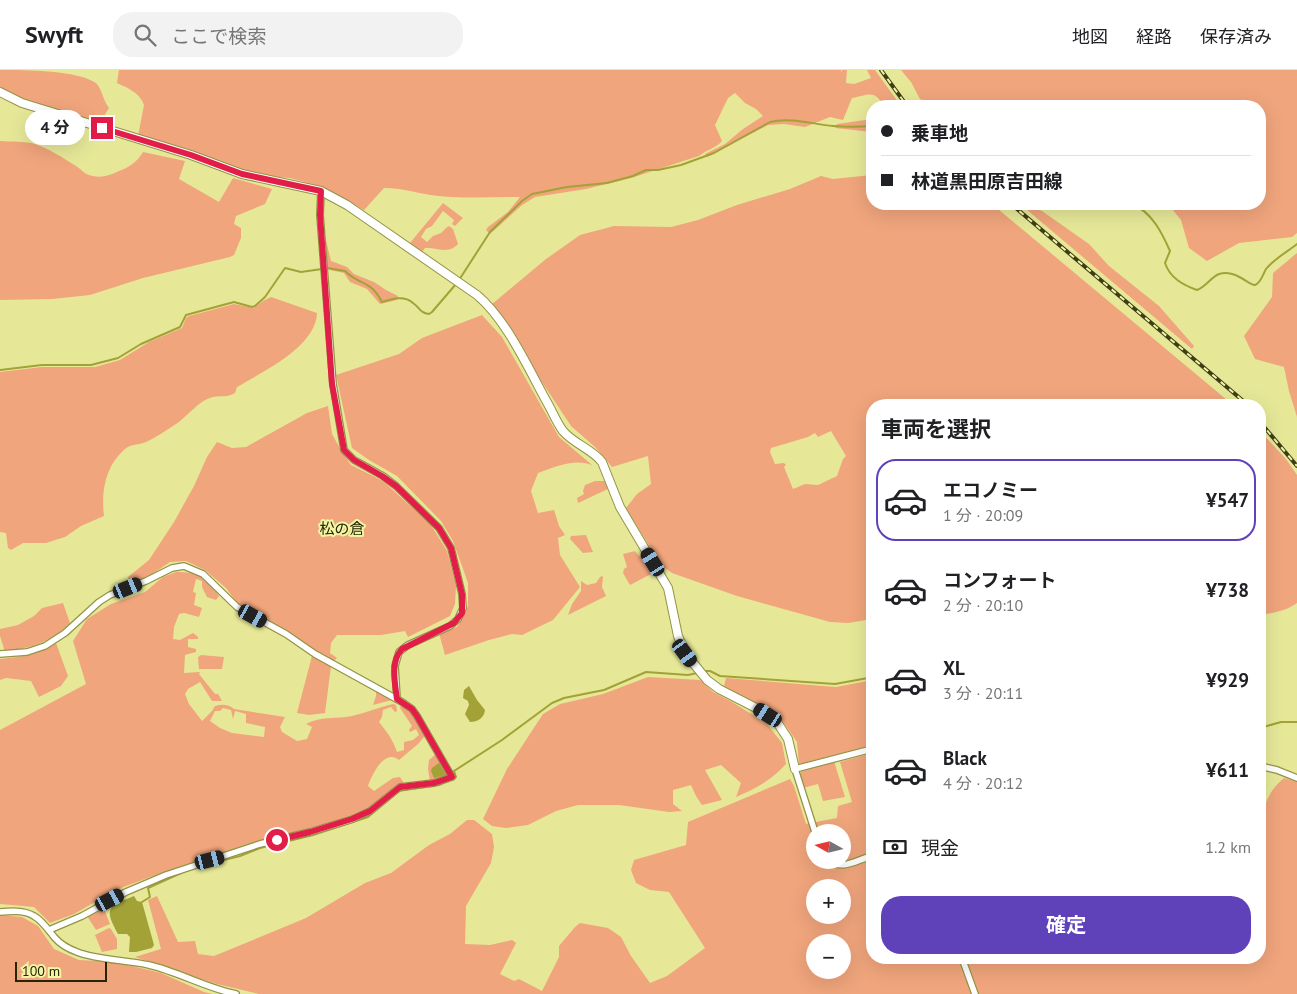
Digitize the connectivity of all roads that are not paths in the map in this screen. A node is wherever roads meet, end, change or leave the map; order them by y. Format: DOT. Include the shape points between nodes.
graph roads {
  1 [pos="0,92"];
  2 [pos="321,191"];
  3 [pos="0,654"];
  4 [pos="397,699"];
  5 [pos="866,751"];
  6 [pos="1266,767"];
  7 [pos="795,769"];
  8 [pos="1297,778"];
  9 [pos="812,824"];
  10 [pos="866,858"];
  11 [pos="851,863"];
  12 [pos="0,912"];
  13 [pos="49,930"];
  14 [pos="964,964"];
  15 [pos="236,994"];
  16 [pos="975,994"];
  1 -- 2 [label="street" via="22,103 242,174"];
  2 -- 4 [label="street" via="332,384 344,450 354,460 396,486 439,528 451,548 462,594 463,608 458,619 399,652 395,666"];
  2 -- 7 [label="street" via="347,205 489,305 564,431 599,457 606,467 620,507 668,588 685,653 706,680 776,722 788,739"];
  3 -- 4 [label="street" via="27,652 45,646 110,595 172,568 184,566 203,574 237,607"];
  4 -- 13 [label="street" via="417,716 452,777 400,787 370,811 352,819 260,844 166,875"];
  5 -- 7 [label="street"];
  6 -- 8 [label="street"];
  7 -- 9 [label="street"];
  10 -- 11 [label="street"];
  12 -- 13 [label="street" via="32,915"];
  13 -- 15 [label="street" via="66,947 80,953 148,964"];
  14 -- 16 [label="street"];
}
